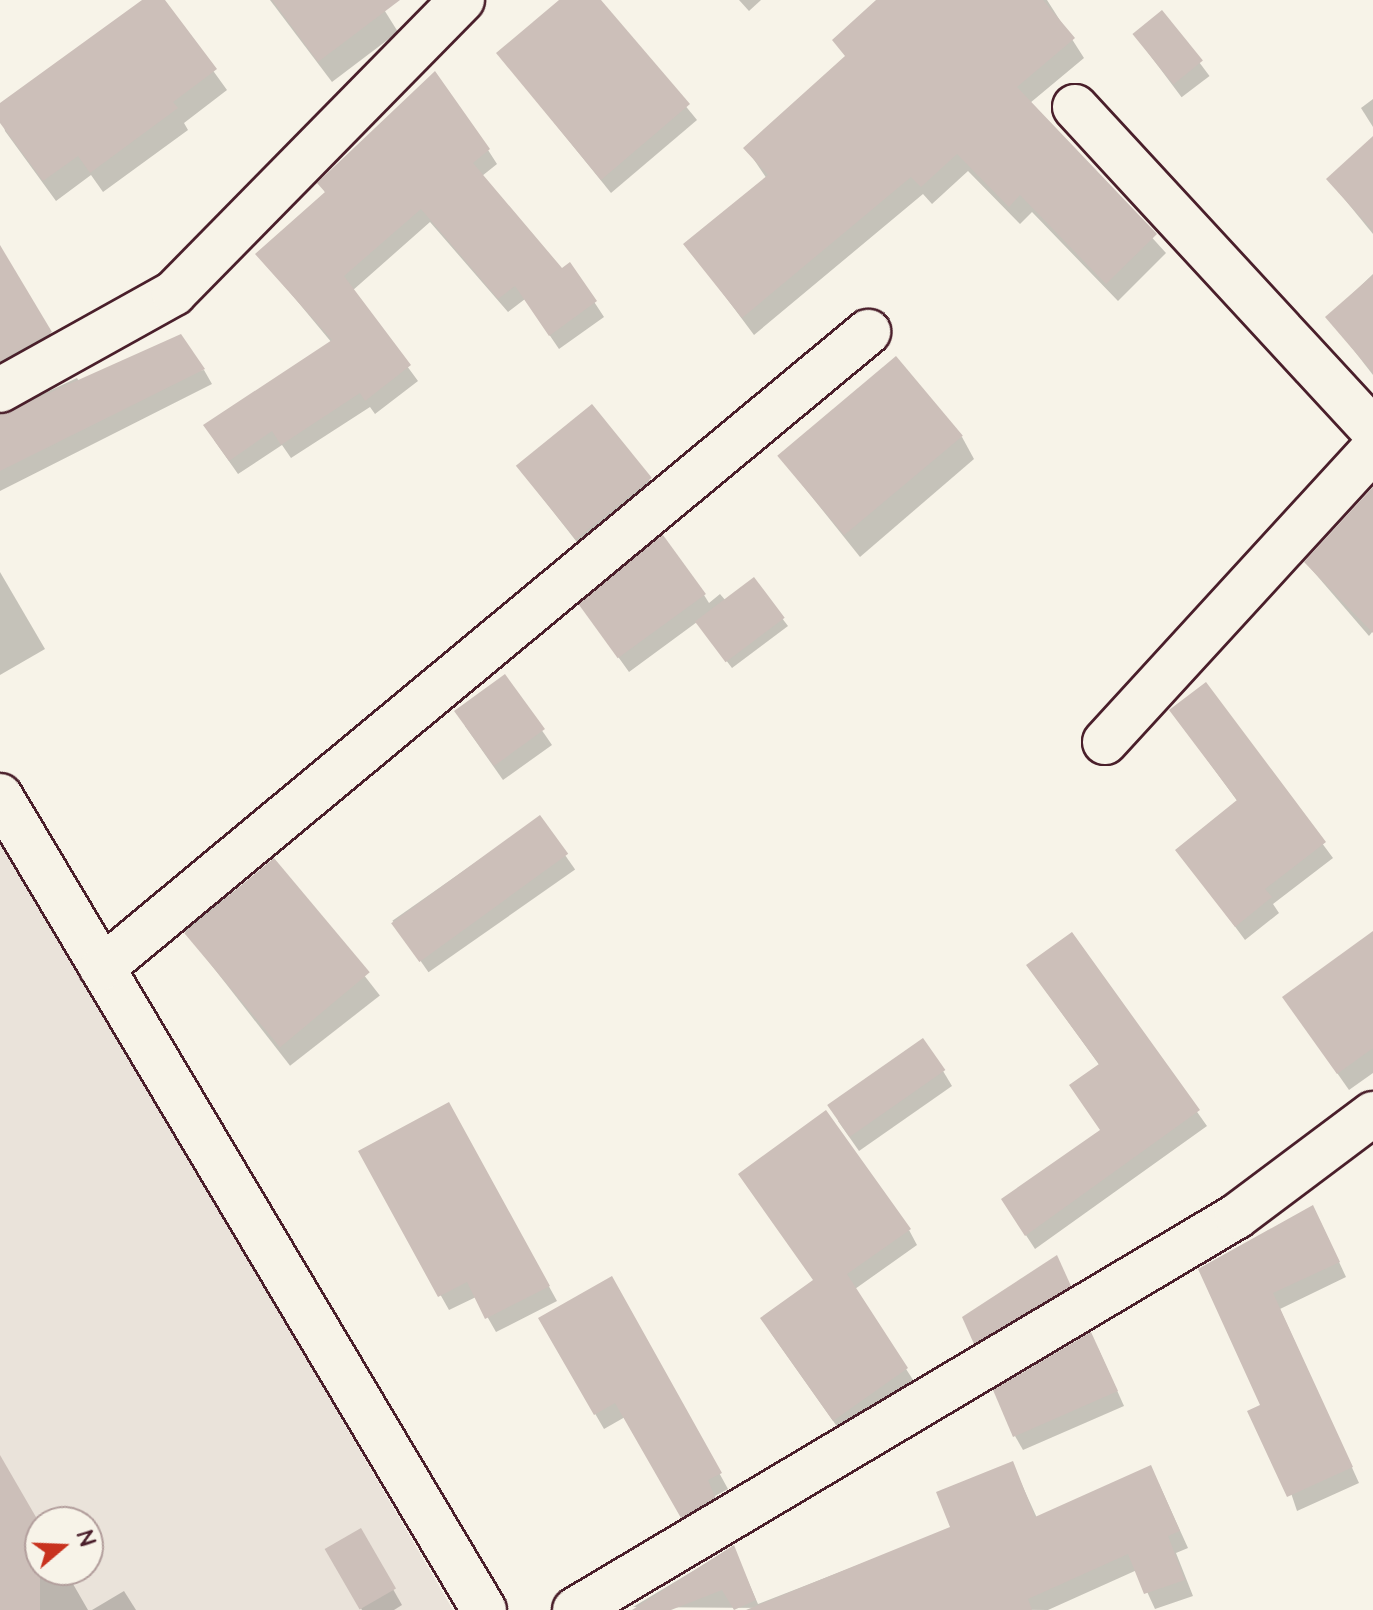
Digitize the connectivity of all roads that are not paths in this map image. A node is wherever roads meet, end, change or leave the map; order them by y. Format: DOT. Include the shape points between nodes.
graph roads {
  1 [pos="462,0"];
  2 [pos="1075,107"];
  3 [pos="868,332"];
  4 [pos="0,390"];
  5 [pos="1373,430"];
  6 [pos="1373,450"];
  7 [pos="1105,742"];
  8 [pos="0,796"];
  9 [pos="102,968"];
  10 [pos="1373,1114"];
  11 [pos="484,1610"];
  12 [pos="575,1610"];
  1 -- 4 [label="street" via="174,293"];
  2 -- 5 [label="street"];
  3 -- 9 [label="street"];
  6 -- 7 [label="street"];
  8 -- 9 [label="street"];
  9 -- 11 [label="street"];
  10 -- 12 [label="street" via="1237,1216"];
}
